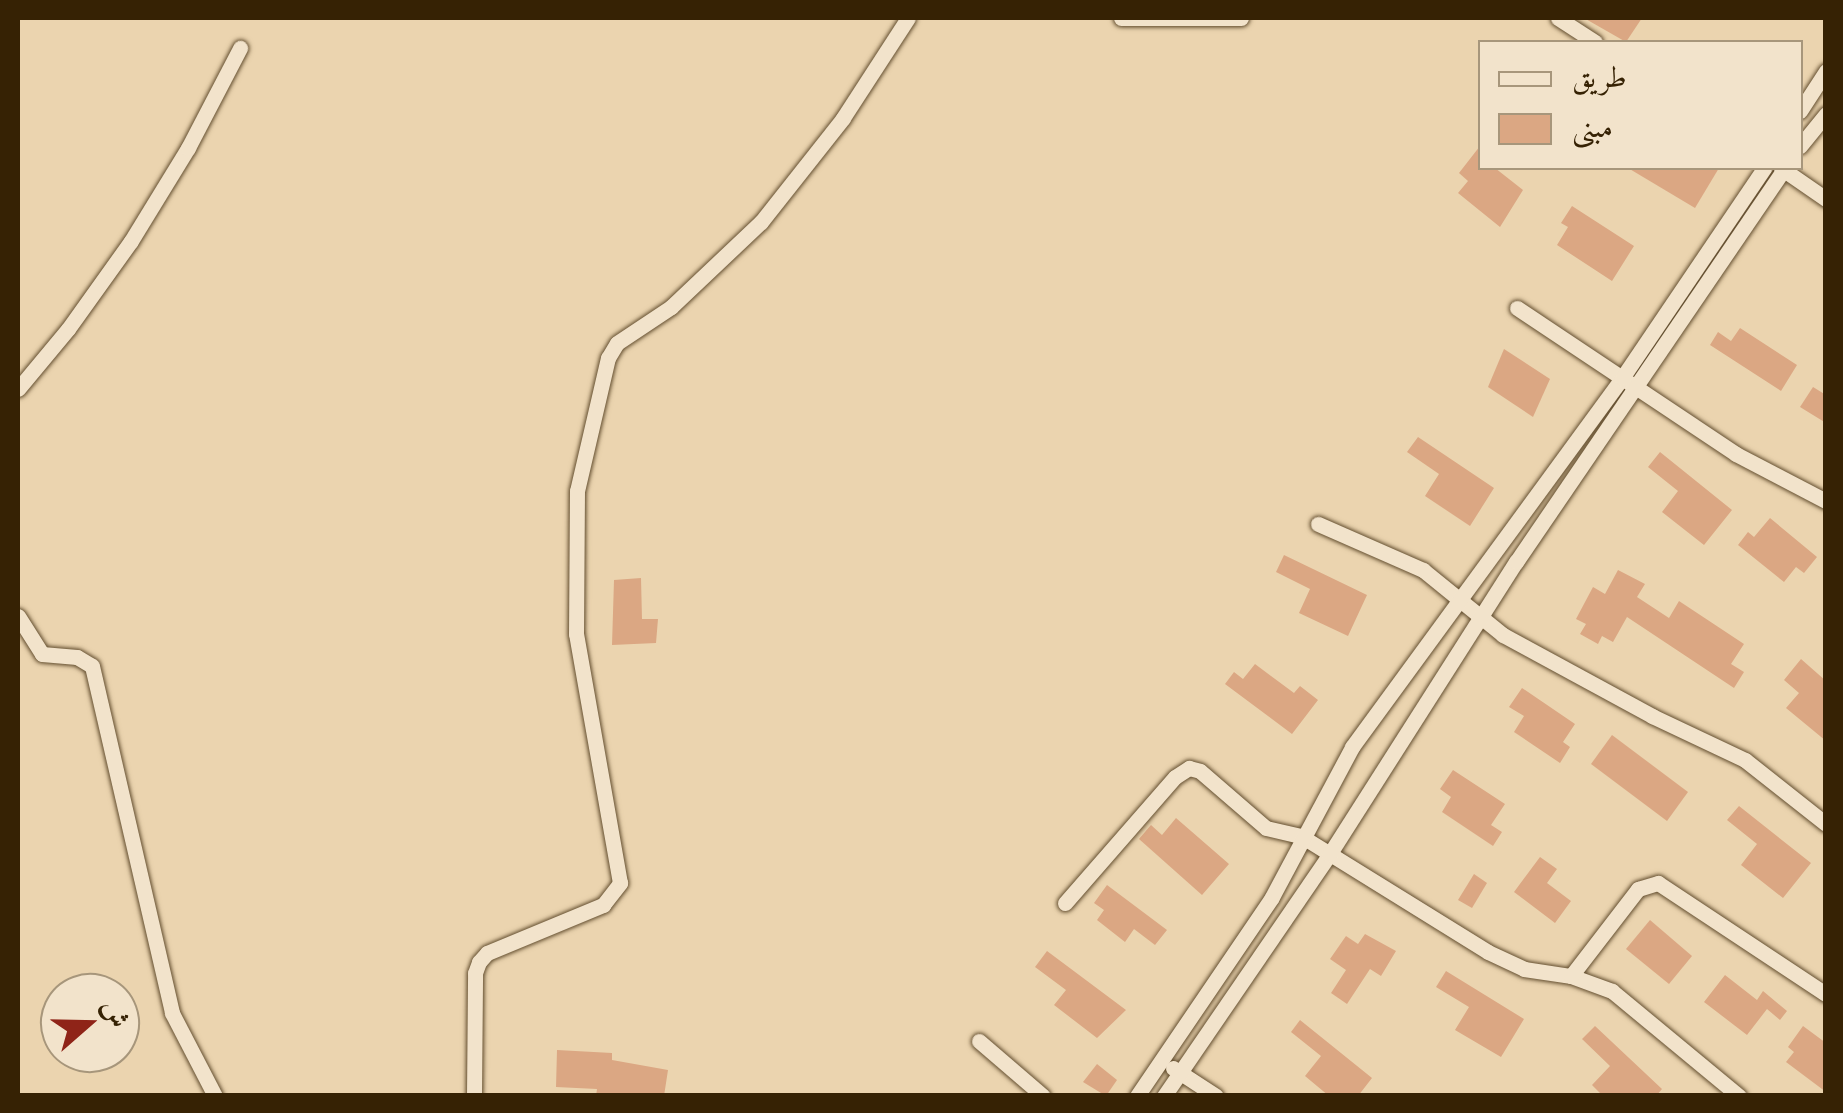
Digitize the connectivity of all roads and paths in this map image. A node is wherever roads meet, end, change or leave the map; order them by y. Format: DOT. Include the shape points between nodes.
graph roads {
  1 [pos="908,18"];
  2 [pos="1121,18"];
  3 [pos="1241,18"];
  4 [pos="1558,18"];
  5 [pos="1592,40"];
  6 [pos="240,48"];
  7 [pos="1826,71"];
  8 [pos="1810,94"];
  9 [pos="1803,105"];
  10 [pos="1826,106"];
  11 [pos="1826,114"];
  12 [pos="1803,142"];
  13 [pos="1763,170"];
  14 [pos="1782,170"];
  15 [pos="1786,170"];
  16 [pos="1826,199"];
  17 [pos="1518,308"];
  18 [pos="1629,383"];
  19 [pos="18,389"];
  20 [pos="1826,501"];
  21 [pos="1318,524"];
  22 [pos="1464,600"];
  23 [pos="18,616"];
  24 [pos="1483,620"];
  25 [pos="1826,824"];
  26 [pos="1301,836"];
  27 [pos="1330,855"];
  28 [pos="1065,903"];
  29 [pos="1570,976"];
  30 [pos="1826,994"];
  31 [pos="979,1041"];
  32 [pos="1162,1060"];
  33 [pos="1180,1073"];
  34 [pos="215,1096"];
  35 [pos="474,1096"];
  36 [pos="1043,1096"];
  37 [pos="1137,1096"];
  38 [pos="1164,1096"];
  39 [pos="1216,1096"];
  40 [pos="1739,1096"];
  1 -- 35 [label="street" via="844,118 762,222 672,307 617,343 608,358 577,492 576,634 620,883 602,906 479,962"];
  2 -- 3 [label="street"];
  4 -- 5 [label="street"];
  6 -- 19 [label="street" via="131,241"];
  7 -- 8 [label="street"];
  8 -- 9 [label="street"];
  8 -- 10 [label="street"];
  11 -- 12 [label="street"];
  13 -- 18 [label="street"];
  14 -- 18 [label="street"];
  15 -- 16 [label="street"];
  17 -- 18 [label="street"];
  18 -- 20 [label="street" via="1773,477"];
  18 -- 22 [label="street"];
  18 -- 24 [label="street"];
  21 -- 22 [label="street" via="1423,570"];
  22 -- 24 [label="street"];
  22 -- 26 [label="street" via="1388,694"];
  23 -- 34 [label="street" via="42,654 77,657 92,666 172,1013"];
  24 -- 25 [label="street" via="1652,716 1745,760"];
  24 -- 27 [label="street"];
  26 -- 27 [label="street"];
  26 -- 28 [label="street" via="1266,828 1200,770 1189,768 1151,801"];
  26 -- 32 [label="street" via="1272,898"];
  27 -- 29 [label="street" via="1488,952 1524,969"];
  27 -- 33 [label="street"];
  29 -- 30 [label="street" via="1638,889 1658,883"];
  29 -- 40 [label="street" via="1612,991"];
  31 -- 36 [label="street"];
  32 -- 33 [label="street"];
  32 -- 37 [label="street"];
  33 -- 38 [label="street"];
  33 -- 39 [label="street"];
}
